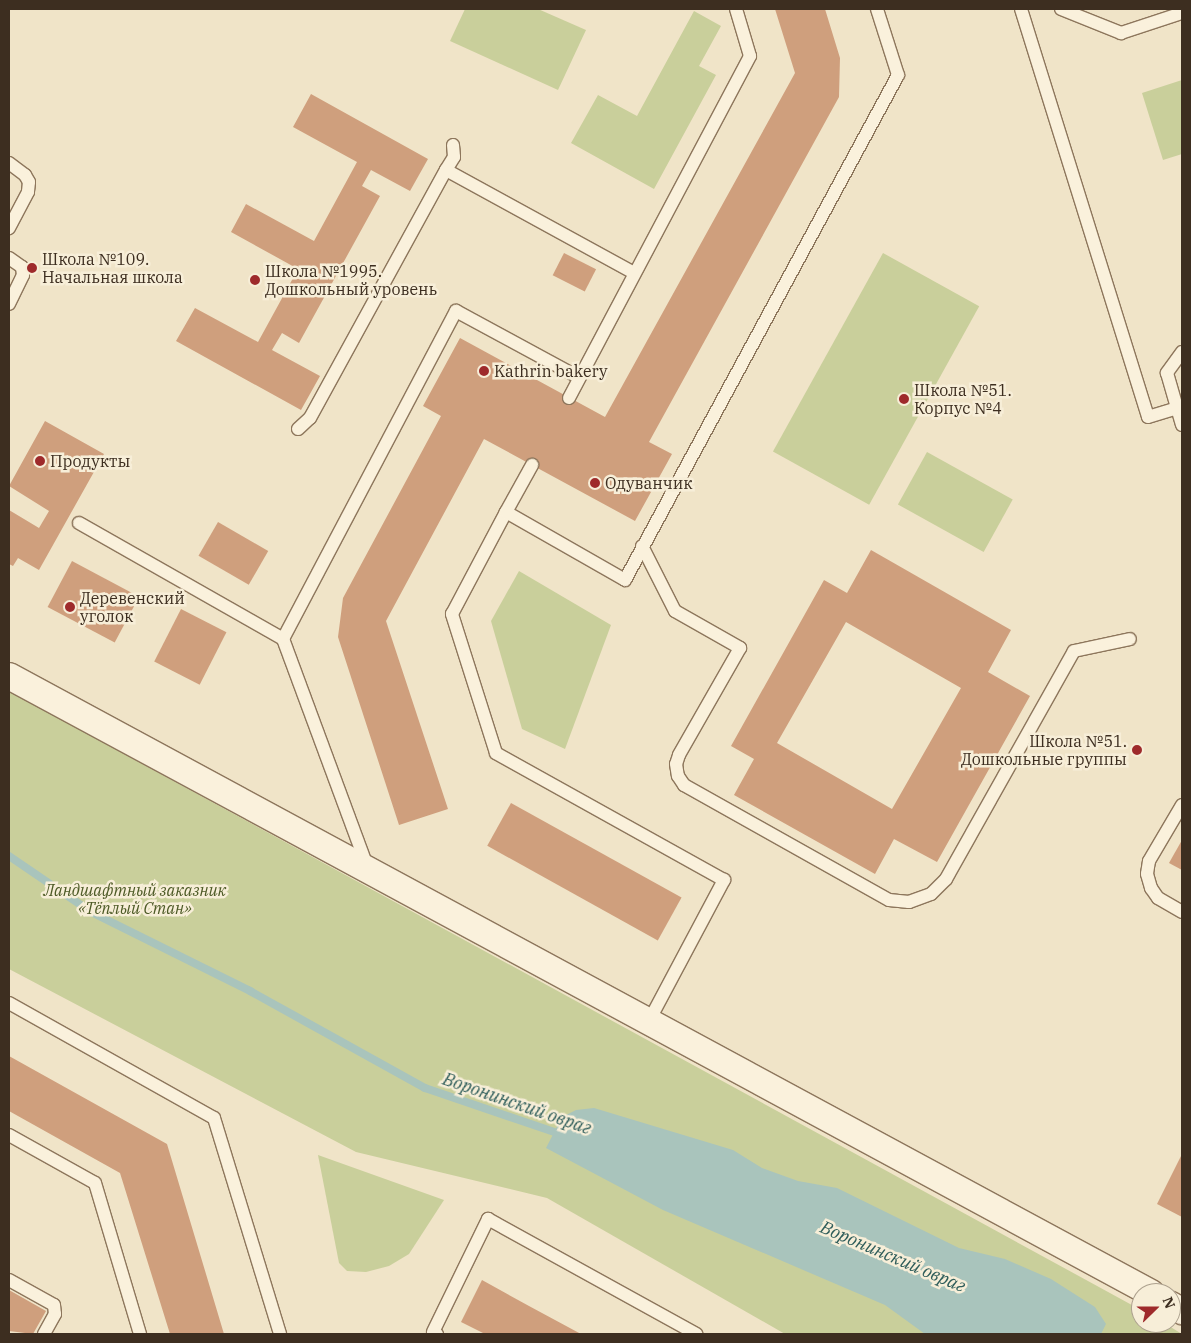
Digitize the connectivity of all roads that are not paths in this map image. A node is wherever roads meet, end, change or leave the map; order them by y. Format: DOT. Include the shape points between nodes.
graph roads {
  1 [pos="736,9"];
  2 [pos="877,9"];
  3 [pos="1021,9"];
  4 [pos="1061,9"];
  5 [pos="1182,13"];
  6 [pos="453,145"];
  7 [pos="9,164"];
  8 [pos="446,170"];
  9 [pos="9,228"];
  10 [pos="9,258"];
  11 [pos="634,273"];
  12 [pos="9,304"];
  13 [pos="1182,352"];
  14 [pos="578,377"];
  15 [pos="569,398"];
  16 [pos="1177,408"];
  17 [pos="1182,425"];
  18 [pos="298,429"];
  19 [pos="532,465"];
  20 [pos="506,512"];
  21 [pos="79,523"];
  22 [pos="642,546"];
  23 [pos="283,639"];
  24 [pos="1130,639"];
  25 [pos="9,676"];
  26 [pos="1182,805"];
  27 [pos="368,869"];
  28 [pos="1182,912"];
  29 [pos="9,1003"];
  30 [pos="649,1021"];
  31 [pos="9,1135"];
  32 [pos="9,1280"];
  33 [pos="1133,1283"];
  34 [pos="44,1334"];
  35 [pos="140,1334"];
  36 [pos="280,1334"];
  37 [pos="437,1334"];
  38 [pos="696,1334"];
  1 -- 11 [label="lane" via="750,56"];
  2 -- 22 [label="lane" via="898,75"];
  3 -- 16 [label="lane" via="1148,417"];
  4 -- 5 [label="lane" via="1121,33"];
  6 -- 8 [label="lane" via="454,157"];
  7 -- 9 [label="lane" via="25,175 29,182 28,192"];
  8 -- 11 [label="lane"];
  8 -- 18 [label="lane" via="310,418"];
  10 -- 12 [label="lane" via="22,267 23,275"];
  11 -- 14 [label="lane"];
  13 -- 16 [label="lane" via="1167,373"];
  14 -- 15 [label="lane"];
  14 -- 23 [label="lane" via="456,311"];
  16 -- 17 [label="lane"];
  19 -- 20 [label="lane"];
  20 -- 22 [label="lane" via="625,580"];
  20 -- 30 [label="lane" via="452,614 496,753 724,880"];
  21 -- 23 [label="lane"];
  22 -- 24 [label="lane" via="675,611 740,648 679,755 676,764 684,785 889,900 909,902 924,897 932,894 946,879 1074,651"];
  23 -- 27 [label="lane"];
  25 -- 27 [label="street"];
  26 -- 28 [label="lane" via="1149,861 1147,874 1150,888 1158,898"];
  27 -- 30 [label="street"];
  29 -- 36 [label="lane" via="214,1118"];
  30 -- 33 [label="street"];
  31 -- 35 [label="lane" via="95,1183"];
  32 -- 34 [label="lane" via="54,1305 55,1314"];
  37 -- 38 [label="lane" via="433,1332 488,1219"];
}
